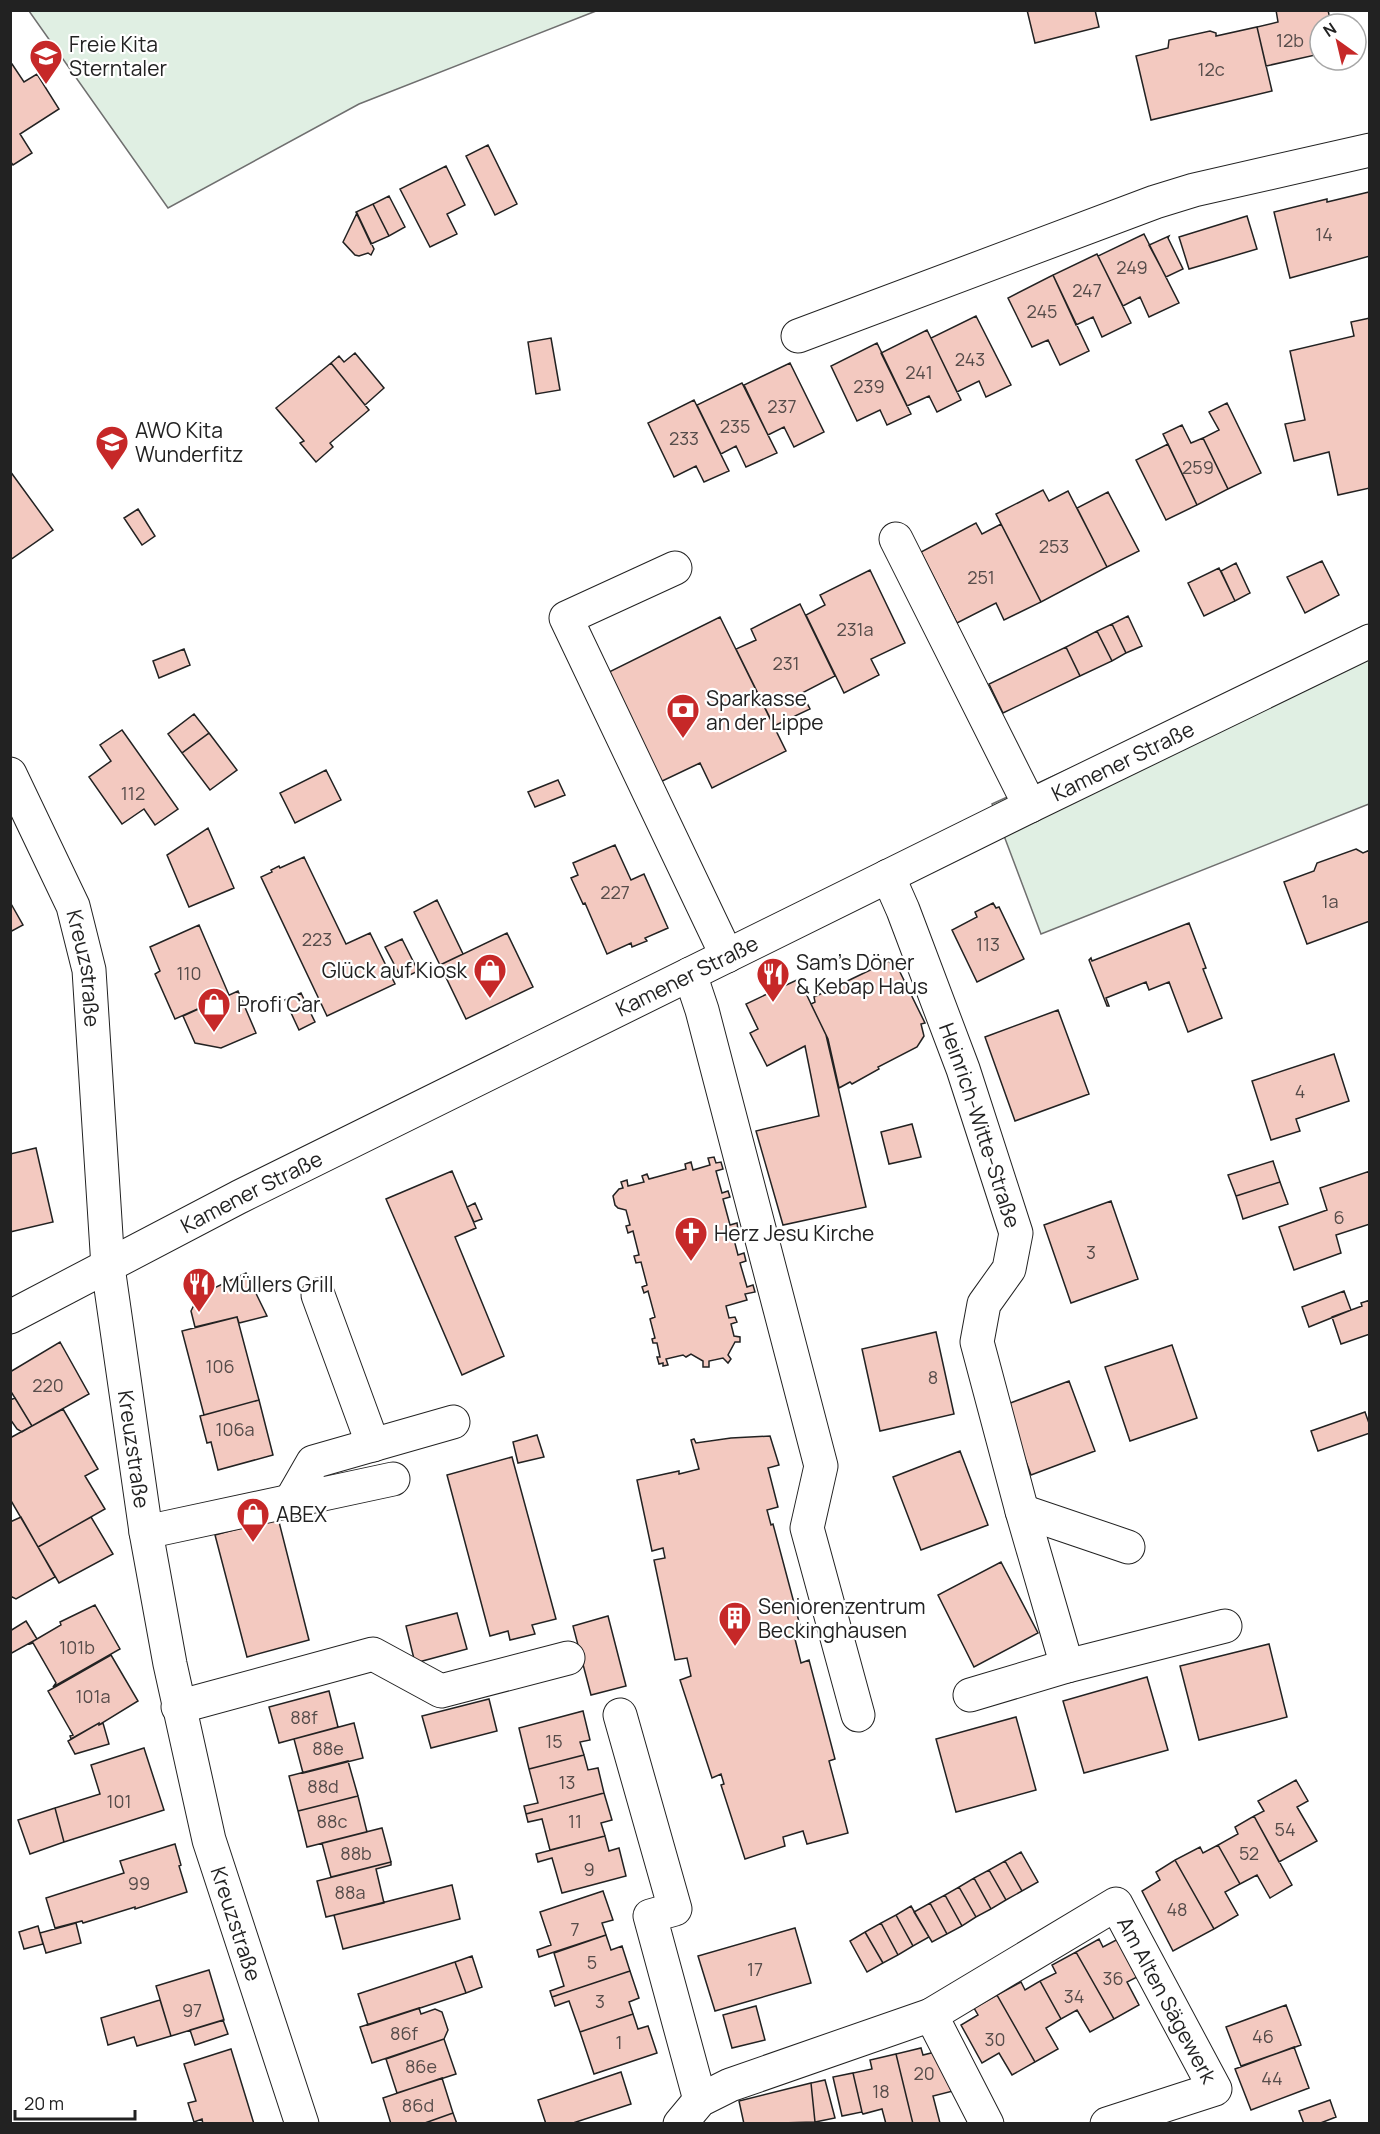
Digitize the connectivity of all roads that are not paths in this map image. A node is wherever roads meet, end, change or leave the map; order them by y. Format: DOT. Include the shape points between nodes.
graph roads {
  1 [pos="1370,150"];
  2 [pos="798,336"];
  3 [pos="896,539"];
  4 [pos="675,568"];
  5 [pos="1368,642"];
  6 [pos="10,774"];
  7 [pos="1030,806"];
  8 [pos="888,876"];
  9 [pos="727,956"];
  10 [pos="690,974"];
  11 [pos="108,1267"];
  12 [pos="318,1295"];
  13 [pos="10,1317"];
  14 [pos="453,1422"];
  15 [pos="373,1445"];
  16 [pos="393,1479"];
  17 [pos="290,1502"];
  18 [pos="1022,1511"];
  19 [pos="146,1532"];
  20 [pos="1128,1548"];
  21 [pos="1225,1626"];
  22 [pos="568,1658"];
  23 [pos="1067,1666"];
  24 [pos="970,1695"];
  25 [pos="178,1707"];
  26 [pos="620,1714"];
  27 [pos="858,1714"];
  28 [pos="931,2016"];
  29 [pos="690,2112"];
  30 [pos="302,2124"];
  31 [pos="987,2124"];
  32 [pos="1107,2124"];
  1 -- 2 [label="street" via="1155,202"];
  3 -- 7 [label="street"];
  4 -- 9 [label="street" via="566,618"];
  5 -- 7 [label="street, Kamener Straße"];
  6 -- 11 [label="street, Kreuzstraße" via="73,906 89,970"];
  7 -- 8 [label="street, Kamener Straße"];
  8 -- 9 [label="street, Kamener Straße"];
  8 -- 18 [label="street, Heinrich-Witte-Straße" via="963,1069 1016,1233 1009,1269 984,1304 977,1342"];
  9 -- 10 [label="street, Kamener Straße"];
  10 -- 11 [label="street, Kamener Straße" via="239,1197"];
  10 -- 27 [label="street" via="821,1466 807,1528"];
  11 -- 13 [label="street, Kamener Straße"];
  11 -- 19 [label="street, Kreuzstraße"];
  12 -- 15 [label="street"];
  14 -- 15 [label="street"];
  15 -- 17 [label="street" via="313,1462"];
  16 -- 17 [label="street"];
  17 -- 19 [label="street"];
  18 -- 20 [label="street"];
  18 -- 23 [label="street, Heinrich-Witte-Straße"];
  19 -- 25 [label="street, Kreuzstraße"];
  21 -- 23 [label="street"];
  22 -- 25 [label="street" via="441,1691 373,1654"];
  23 -- 24 [label="street"];
  25 -- 30 [label="street, Kreuzstraße" via="209,1840"];
  26 -- 29 [label="street" via="675,1909 650,1916"];
  28 -- 29 [label="street, Am Alten Sägewerk" via="730,2085"];
  28 -- 31 [label="street"];
  28 -- 32 [label="street, Am Alten Sägewerk" via="1116,1904 1215,2089"];
}
